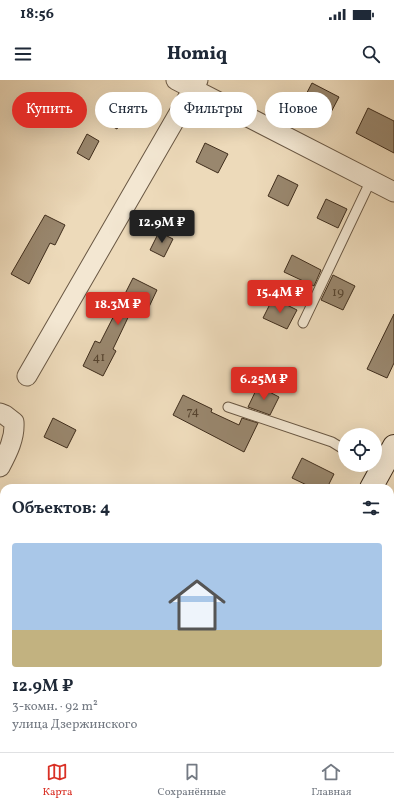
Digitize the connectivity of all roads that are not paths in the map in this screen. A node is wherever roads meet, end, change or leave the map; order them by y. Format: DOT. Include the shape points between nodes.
graph roads {
  1 [pos="176,80"];
  2 [pos="195,84"];
  3 [pos="371,180"];
  4 [pos="394,192"];
  5 [pos="304,323"];
  6 [pos="27,376"];
  7 [pos="228,407"];
  8 [pos="0,413"];
  9 [pos="338,446"];
  10 [pos="394,446"];
  11 [pos="0,467"];
  12 [pos="374,475"];
  1 -- 2 [label="street"];
  2 -- 3 [label="street"];
  2 -- 6 [label="street"];
  3 -- 4 [label="street"];
  3 -- 5 [label="lane"];
  7 -- 9 [label="lane"];
  8 -- 11 [label="street" via="6,414 14,422 14,433"];
  10 -- 12 [label="street"];
}
